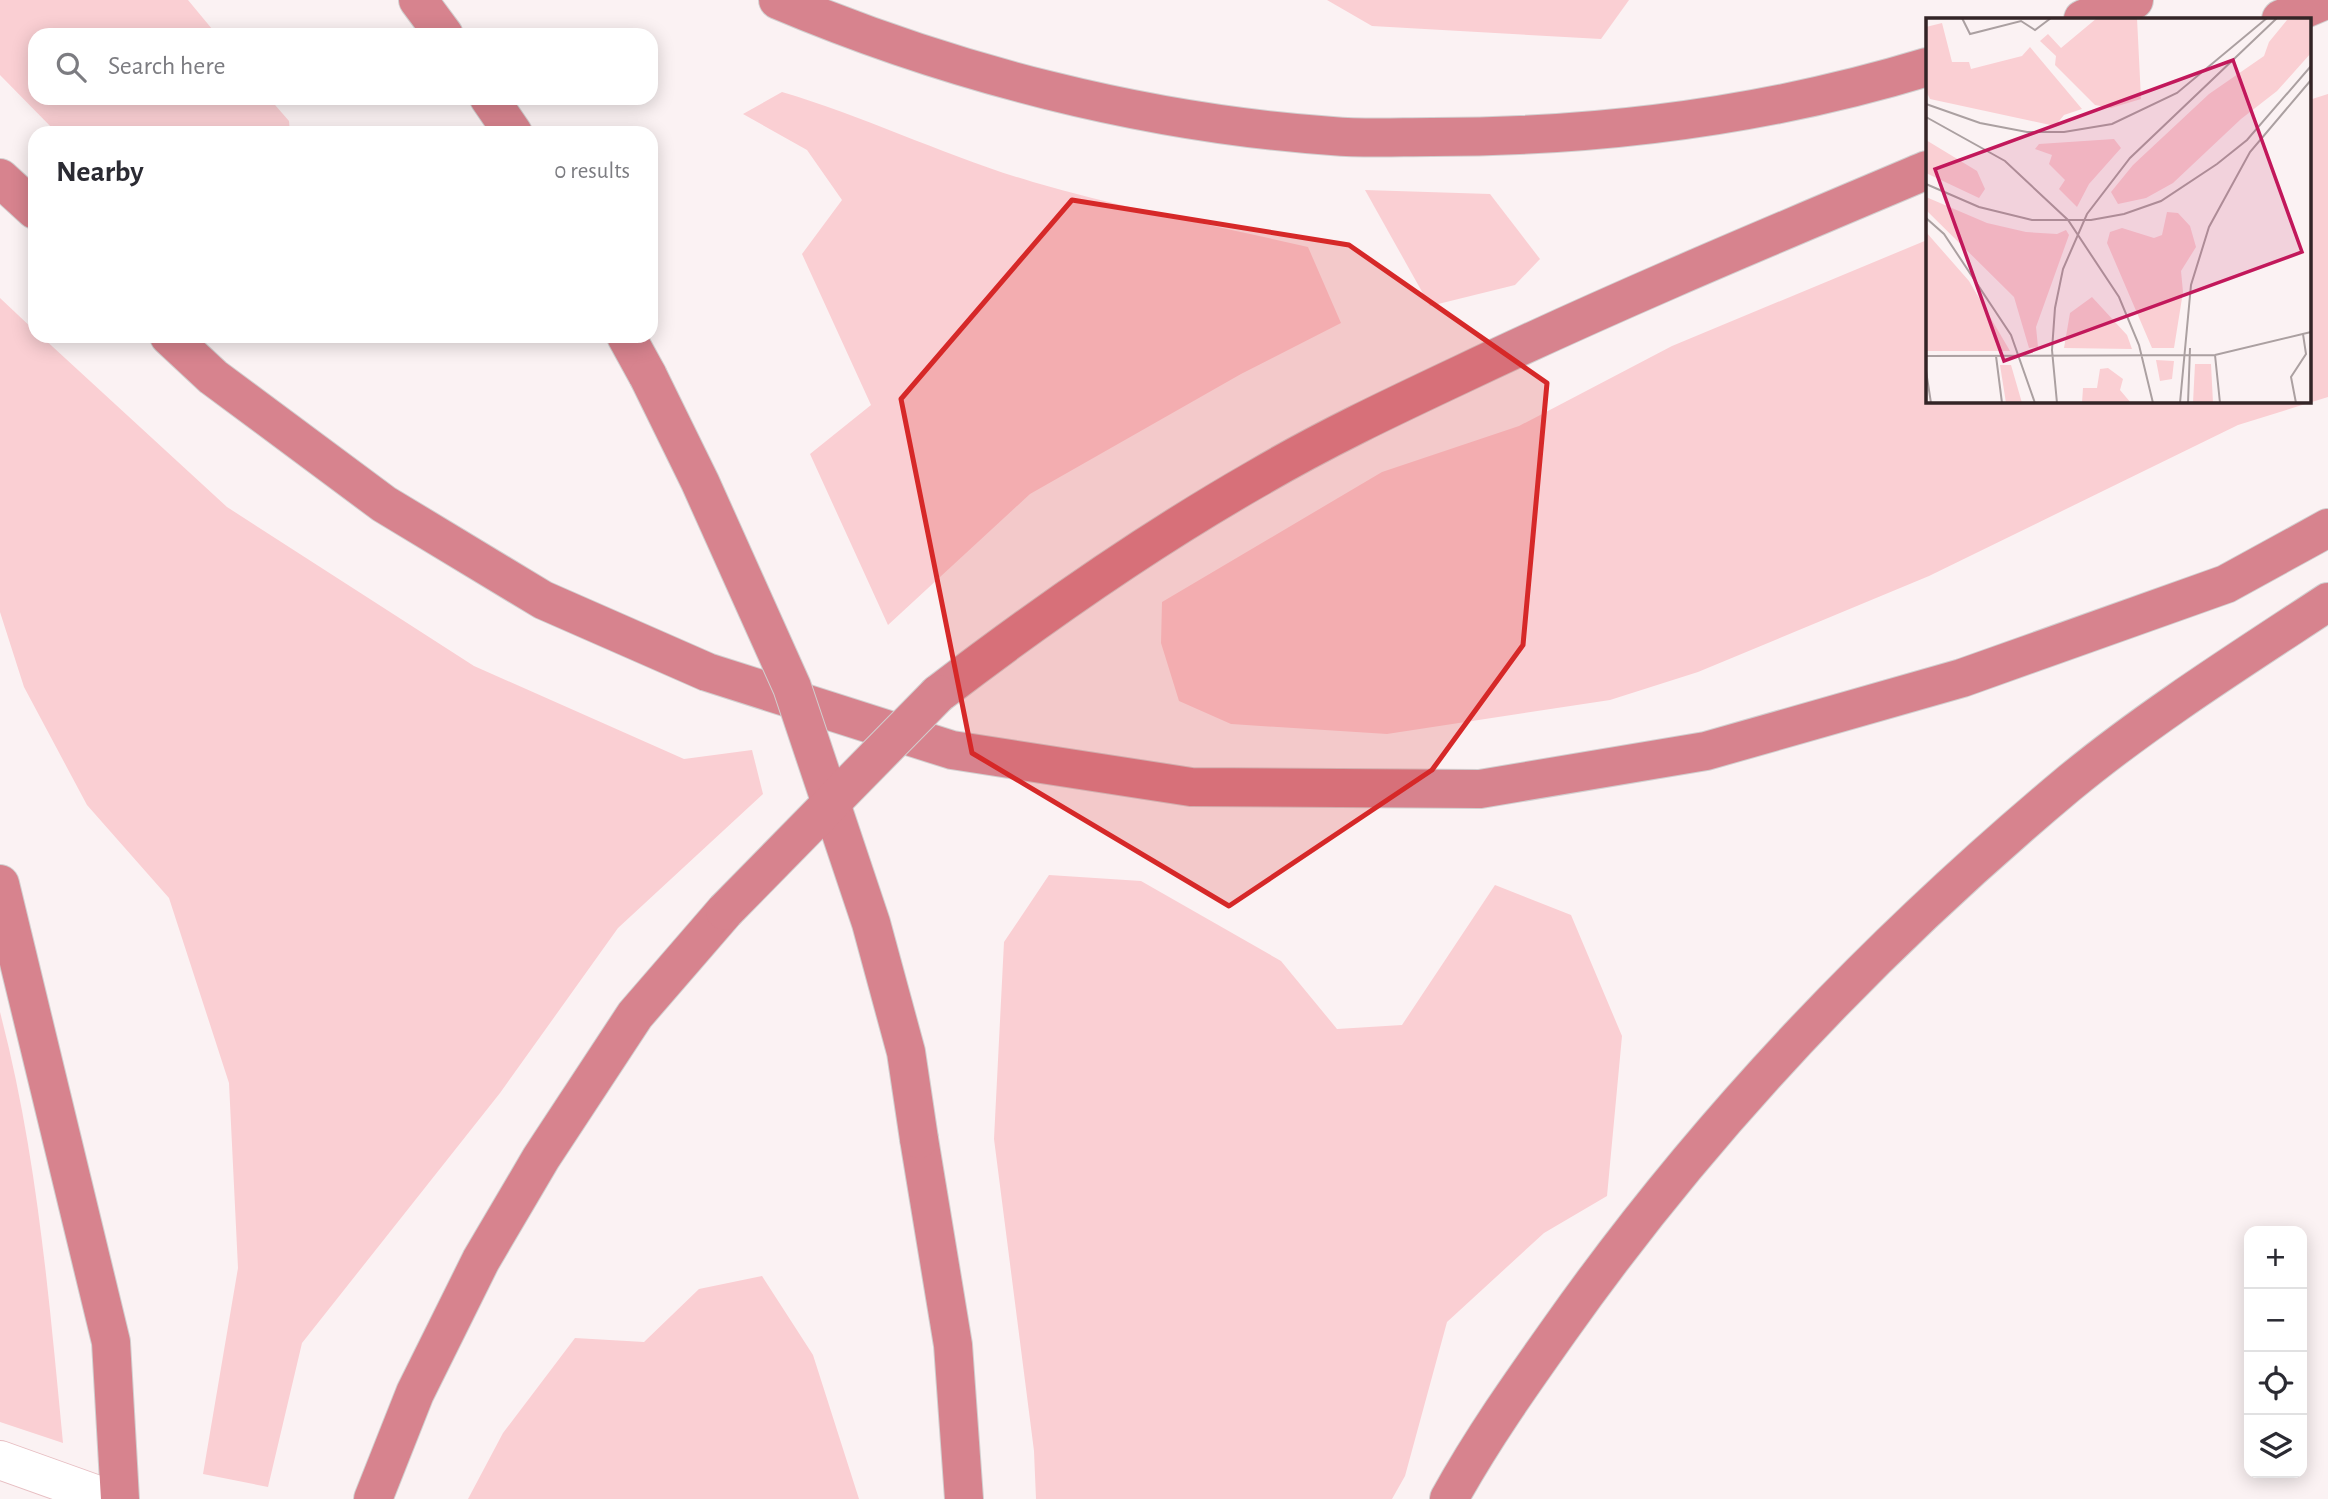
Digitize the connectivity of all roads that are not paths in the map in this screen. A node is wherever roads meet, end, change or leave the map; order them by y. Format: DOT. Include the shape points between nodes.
graph roads {
  1 [pos="418,0"];
  2 [pos="778,0"];
  3 [pos="2134,0"];
  4 [pos="2326,0"];
  5 [pos="2086,18"];
  6 [pos="2283,18"];
  7 [pos="439,28"];
  8 [pos="1926,67"];
  9 [pos="494,105"];
  10 [pos="508,126"];
  11 [pos="1926,170"];
  12 [pos="0,178"];
  13 [pos="28,204"];
  14 [pos="177,343"];
  15 [pos="630,343"];
  16 [pos="2328,528"];
  17 [pos="2328,602"];
  18 [pos="0,884"];
  19 [pos="0,1460"];
  20 [pos="109,1499"];
  21 [pos="120,1499"];
  22 [pos="373,1499"];
  23 [pos="964,1499"];
  24 [pos="1449,1499"];
  1 -- 7 [label="highway"];
  2 -- 8 [label="highway" via="982,73 1156,114 1332,136 1511,137 1601,131 1690,120 1864,86"];
  3 -- 5 [label="highway"];
  4 -- 6 [label="highway"];
  9 -- 10 [label="highway"];
  11 -- 22 [label="highway, bridge" via="1573,321 1280,465 1142,547 938,694 725,911 635,1015 481,1259 415,1393"];
  12 -- 13 [label="highway"];
  14 -- 16 [label="highway" via="213,377 384,504 542,600 580,617 707,672 952,750 1191,787 1480,789 1706,751 1962,678 2226,584"];
  15 -- 23 [label="highway, bridge" via="700,482 792,687 871,923 906,1052 953,1345"];
  17 -- 24 [label="highway" via="2220,673 2069,783 1898,934 1745,1093 1618,1247 1480,1443"];
  18 -- 21 [label="highway" via="111,1342"];
  19 -- 20 [label="street"];
}
